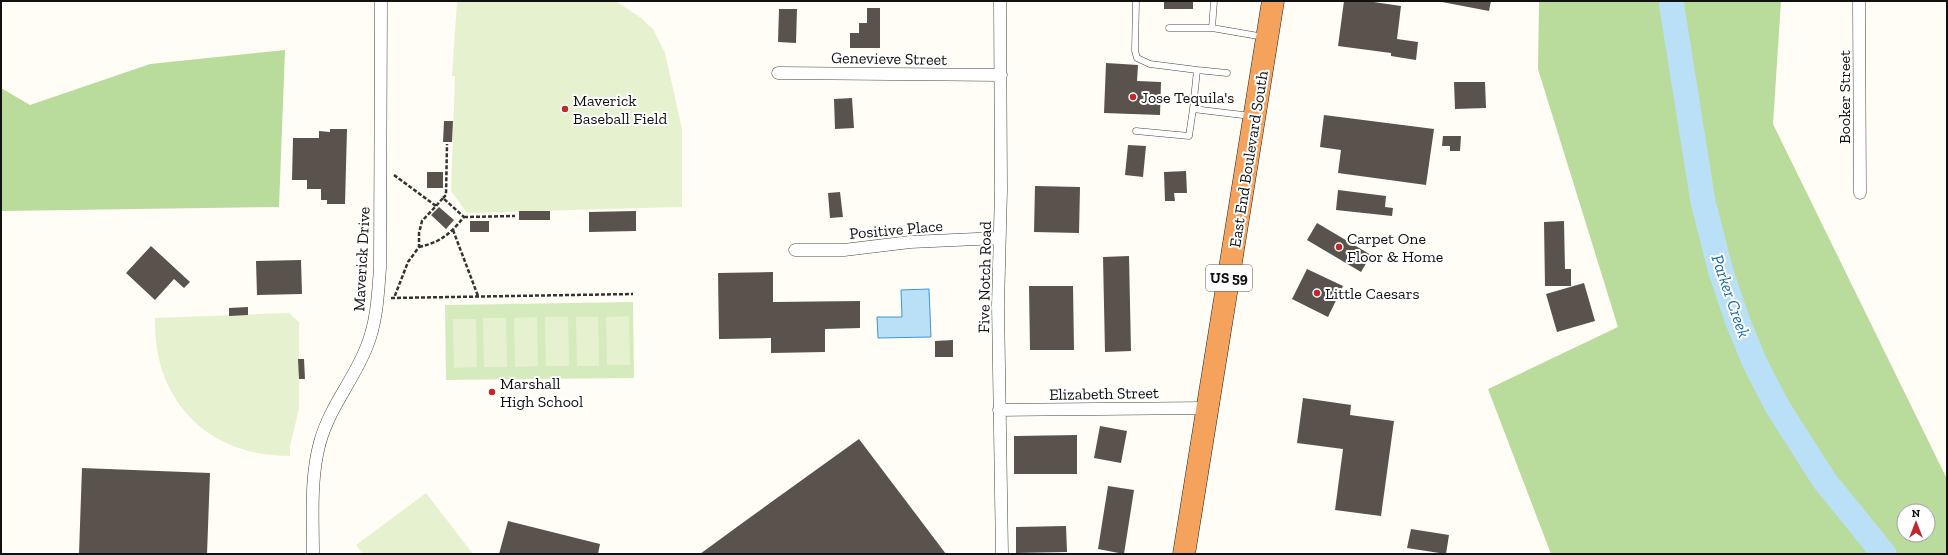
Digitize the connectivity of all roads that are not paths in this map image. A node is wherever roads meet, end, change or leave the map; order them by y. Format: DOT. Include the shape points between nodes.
graph roads {
  1 [pos="381,1"];
  2 [pos="1000,1"];
  3 [pos="1136,1"];
  4 [pos="1214,1"];
  5 [pos="1273,1"];
  6 [pos="1859,1"];
  7 [pos="1169,28"];
  8 [pos="1212,28"];
  9 [pos="1267,38"];
  10 [pos="1197,70"];
  11 [pos="778,73"];
  12 [pos="1227,74"];
  13 [pos="1001,75"];
  14 [pos="1193,109"];
  15 [pos="1254,117"];
  16 [pos="1136,131"];
  17 [pos="1860,192"];
  18 [pos="1000,238"];
  19 [pos="795,250"];
  20 [pos="1208,408"];
  21 [pos="1000,410"];
  22 [pos="313,554"];
  23 [pos="1002,554"];
  24 [pos="1184,554"];
  1 -- 22 [label="street, Maverick Drive" via="378,300 367,345 334,404 320,442 313,485"];
  2 -- 13 [label="street, Five Notch Road"];
  3 -- 10 [label="lane" via="1137,58 1150,64"];
  4 -- 8 [label="lane"];
  5 -- 9 [label="highway, East End Boulevard South / US 59"];
  6 -- 17 [label="street, Booker Street"];
  7 -- 8 [label="lane"];
  8 -- 9 [label="lane"];
  9 -- 15 [label="highway, East End Boulevard South / US 59"];
  10 -- 12 [label="lane"];
  10 -- 14 [label="lane"];
  11 -- 13 [label="street, Genevieve Street"];
  13 -- 18 [label="street, Five Notch Road"];
  14 -- 15 [label="lane"];
  14 -- 16 [label="lane" via="1189,136"];
  15 -- 20 [label="highway, East End Boulevard South / US 59"];
  18 -- 19 [label="street, Positive Place" via="910,242 844,250"];
  18 -- 21 [label="street, Five Notch Road"];
  20 -- 21 [label="street, Elizabeth Street"];
  20 -- 24 [label="highway, East End Boulevard South / US 59"];
  21 -- 23 [label="street, Five Notch Road"];
}
